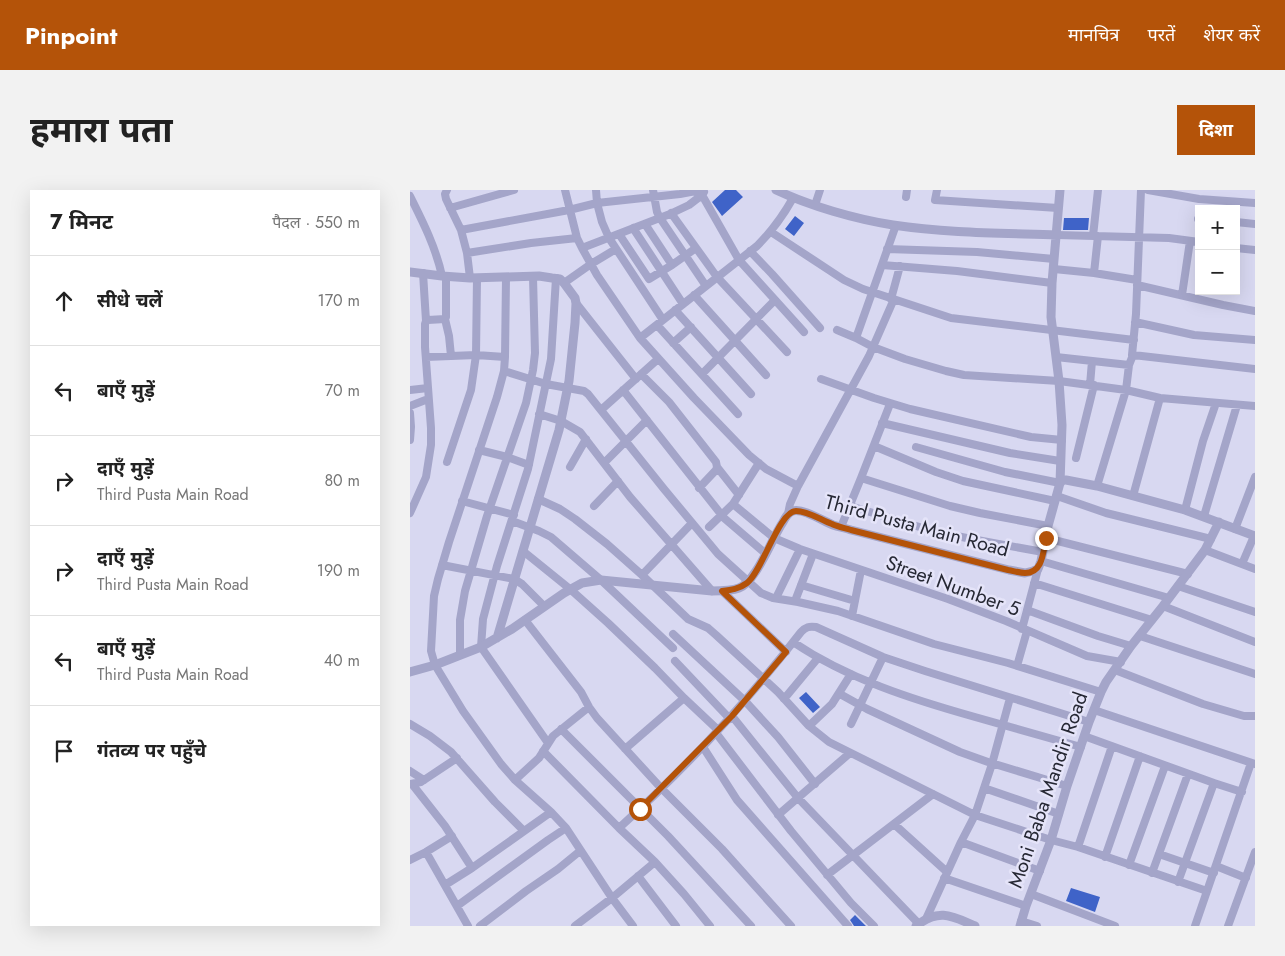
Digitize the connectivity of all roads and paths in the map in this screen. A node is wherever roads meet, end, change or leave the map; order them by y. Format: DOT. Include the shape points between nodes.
graph roads {
  1 [pos="448,190"];
  2 [pos="514,190"];
  3 [pos="565,190"];
  4 [pos="596,190"];
  5 [pos="623,190"];
  6 [pos="776,190"];
  7 [pos="820,190"];
  8 [pos="937,190"];
  9 [pos="1060,190"];
  10 [pos="1098,190"];
  11 [pos="1141,190"];
  12 [pos="1148,190"];
  13 [pos="683,192"];
  14 [pos="703,192"];
  15 [pos="653,193"];
  16 [pos="484,194"];
  17 [pos="792,195"];
  18 [pos="410,196"];
  19 [pos="624,200"];
  20 [pos="598,203"];
  21 [pos="1255,203"];
  22 [pos="815,205"];
  23 [pos="450,208"];
  24 [pos="1058,208"];
  25 [pos="569,210"];
  26 [pos="671,213"];
  27 [pos="660,218"];
  28 [pos="1240,222"];
  29 [pos="645,224"];
  30 [pos="1255,224"];
  31 [pos="896,225"];
  32 [pos="633,228"];
  33 [pos="461,230"];
  34 [pos="771,232"];
  35 [pos="619,234"];
  36 [pos="1056,235"];
  37 [pos="1096,236"];
  38 [pos="1139,237"];
  39 [pos="577,238"];
  40 [pos="609,238"];
  41 [pos="1190,241"];
  42 [pos="1195,242"];
  43 [pos="582,248"];
  44 [pos="696,248"];
  45 [pos="1240,248"];
  46 [pos="616,249"];
  47 [pos="887,249"];
  48 [pos="1255,250"];
  49 [pos="750,251"];
  50 [pos="466,253"];
  51 [pos="685,256"];
  52 [pos="1054,259"];
  53 [pos="739,260"];
  54 [pos="591,264"];
  55 [pos="882,264"];
  56 [pos="672,265"];
  57 [pos="900,266"];
  58 [pos="1054,269"];
  59 [pos="662,271"];
  60 [pos="410,272"];
  61 [pos="423,273"];
  62 [pos="1094,273"];
  63 [pos="444,276"];
  64 [pos="533,277"];
  65 [pos="716,277"];
  66 [pos="473,278"];
  67 [pos="506,278"];
  68 [pos="560,280"];
  69 [pos="1137,282"];
  70 [pos="1052,283"];
  71 [pos="706,286"];
  72 [pos="872,292"];
  73 [pos="694,295"];
  74 [pos="1182,296"];
  75 [pos="893,299"];
  76 [pos="775,300"];
  77 [pos="576,303"];
  78 [pos="683,304"];
  79 [pos="676,310"];
  80 [pos="1255,310"];
  81 [pos="445,319"];
  82 [pos="756,320"];
  83 [pos="426,322"];
  84 [pos="660,322"];
  85 [pos="1135,322"];
  86 [pos="691,327"];
  87 [pos="820,328"];
  88 [pos="837,330"];
  89 [pos="1052,330"];
  90 [pos="804,332"];
  91 [pos="640,338"];
  92 [pos="856,338"];
  93 [pos="1134,340"];
  94 [pos="1255,340"];
  95 [pos="736,341"];
  96 [pos="673,343"];
  97 [pos="873,347"];
  98 [pos="787,352"];
  99 [pos="476,355"];
  100 [pos="1132,355"];
  101 [pos="451,356"];
  102 [pos="426,357"];
  103 [pos="505,357"];
  104 [pos="1056,357"];
  105 [pos="718,358"];
  106 [pos="658,359"];
  107 [pos="1092,361"];
  108 [pos="1129,365"];
  109 [pos="1255,369"];
  110 [pos="504,371"];
  111 [pos="702,374"];
  112 [pos="766,375"];
  113 [pos="638,376"];
  114 [pos="531,379"];
  115 [pos="821,379"];
  116 [pos="1059,381"];
  117 [pos="546,384"];
  118 [pos="1092,385"];
  119 [pos="428,388"];
  120 [pos="567,389"];
  121 [pos="410,390"];
  122 [pos="623,390"];
  123 [pos="851,390"];
  124 [pos="1126,390"];
  125 [pos="751,394"];
  126 [pos="1160,398"];
  127 [pos="428,399"];
  128 [pos="1216,403"];
  129 [pos="890,404"];
  130 [pos="1237,405"];
  131 [pos="410,406"];
  132 [pos="1255,406"];
  133 [pos="525,407"];
  134 [pos="601,410"];
  135 [pos="540,412"];
  136 [pos="410,413"];
  137 [pos="738,414"];
  138 [pos="647,420"];
  139 [pos="561,422"];
  140 [pos="882,423"];
  141 [pos="586,439"];
  142 [pos="410,440"];
  143 [pos="1062,440"];
  144 [pos="626,442"];
  145 [pos="874,446"];
  146 [pos="916,448"];
  147 [pos="479,450"];
  148 [pos="507,457"];
  149 [pos="1076,458"];
  150 [pos="1060,461"];
  151 [pos="447,462"];
  152 [pos="604,463"];
  153 [pos="759,463"];
  154 [pos="529,465"];
  155 [pos="570,467"];
  156 [pos="717,467"];
  157 [pos="1255,477"];
  158 [pos="861,478"];
  159 [pos="618,481"];
  160 [pos="1060,483"];
  161 [pos="798,486"];
  162 [pos="1097,486"];
  163 [pos="699,488"];
  164 [pos="739,495"];
  165 [pos="1133,496"];
  166 [pos="1056,498"];
  167 [pos="538,499"];
  168 [pos="462,501"];
  169 [pos="733,504"];
  170 [pos="594,506"];
  171 [pos="850,506"];
  172 [pos="489,509"];
  173 [pos="1185,510"];
  174 [pos="410,513"];
  175 [pos="788,514"];
  176 [pos="721,515"];
  177 [pos="1204,516"];
  178 [pos="513,518"];
  179 [pos="1219,522"];
  180 [pos="692,523"];
  181 [pos="1048,526"];
  182 [pos="530,527"];
  183 [pos="710,527"];
  184 [pos="841,527"];
  185 [pos="1235,529"];
  186 [pos="1255,536"];
  187 [pos="774,538"];
  188 [pos="1046,538"];
  189 [pos="1211,540"];
  190 [pos="670,545"];
  191 [pos="800,548"];
  192 [pos="1205,550"];
  193 [pos="523,551"];
  194 [pos="1043,552"];
  195 [pos="766,554"];
  196 [pos="813,554"];
  197 [pos="442,564"];
  198 [pos="1242,564"];
  199 [pos="1039,565"];
  200 [pos="1255,569"];
  201 [pos="471,570"];
  202 [pos="861,570"];
  203 [pos="1188,574"];
  204 [pos="495,576"];
  205 [pos="642,576"];
  206 [pos="514,580"];
  207 [pos="601,580"];
  208 [pos="749,582"];
  209 [pos="1034,583"];
  210 [pos="653,585"];
  211 [pos="801,585"];
  212 [pos="1178,586"];
  213 [pos="570,589"];
  214 [pos="717,591"];
  215 [pos="776,598"];
  216 [pos="1169,598"];
  217 [pos="795,601"];
  218 [pos="855,601"];
  219 [pos="544,606"];
  220 [pos="1164,606"];
  221 [pos="1027,610"];
  222 [pos="1255,612"];
  223 [pos="852,616"];
  224 [pos="525,620"];
  225 [pos="1152,620"];
  226 [pos="1025,630"];
  227 [pos="673,634"];
  228 [pos="1140,636"];
  229 [pos="497,638"];
  230 [pos="793,642"];
  231 [pos="1255,642"];
  232 [pos="1131,646"];
  233 [pos="481,647"];
  234 [pos="673,648"];
  235 [pos="786,652"];
  236 [pos="460,655"];
  237 [pos="883,657"];
  238 [pos="818,658"];
  239 [pos="675,661"];
  240 [pos="435,665"];
  241 [pos="1017,666"];
  242 [pos="1118,666"];
  243 [pos="410,672"];
  244 [pos="851,674"];
  245 [pos="1255,674"];
  246 [pos="763,678"];
  247 [pos="870,683"];
  248 [pos="1101,692"];
  249 [pos="840,694"];
  250 [pos="684,698"];
  251 [pos="1010,698"];
  252 [pos="784,699"];
  253 [pos="745,701"];
  254 [pos="860,706"];
  255 [pos="589,707"];
  256 [pos="1094,710"];
  257 [pos="1255,716"];
  258 [pos="731,718"];
  259 [pos="1089,722"];
  260 [pos="410,724"];
  261 [pos="851,724"];
  262 [pos="1003,725"];
  263 [pos="809,726"];
  264 [pos="561,729"];
  265 [pos="717,732"];
  266 [pos="1084,736"];
  267 [pos="548,743"];
  268 [pos="1112,746"];
  269 [pos="703,747"];
  270 [pos="1081,747"];
  271 [pos="625,749"];
  272 [pos="544,751"];
  273 [pos="850,753"];
  274 [pos="1140,756"];
  275 [pos="457,758"];
  276 [pos="992,764"];
  277 [pos="1253,764"];
  278 [pos="1165,766"];
  279 [pos="410,771"];
  280 [pos="1188,774"];
  281 [pos="424,780"];
  282 [pos="515,780"];
  283 [pos="411,784"];
  284 [pos="815,784"];
  285 [pos="1214,784"];
  286 [pos="1067,786"];
  287 [pos="661,788"];
  288 [pos="984,788"];
  289 [pos="1242,792"];
  290 [pos="933,794"];
  291 [pos="798,798"];
  292 [pos="640,809"];
  293 [pos="551,812"];
  294 [pos="1059,814"];
  295 [pos="778,815"];
  296 [pos="975,815"];
  297 [pos="894,824"];
  298 [pos="566,828"];
  299 [pos="619,828"];
  300 [pos="524,831"];
  301 [pos="452,836"];
  302 [pos="1051,840"];
  303 [pos="961,842"];
  304 [pos="1078,847"];
  305 [pos="580,851"];
  306 [pos="426,852"];
  307 [pos="1255,852"];
  308 [pos="1159,854"];
  309 [pos="853,856"];
  310 [pos="1105,857"];
  311 [pos="410,860"];
  312 [pos="655,862"];
  313 [pos="1185,863"];
  314 [pos="1129,865"];
  315 [pos="472,868"];
  316 [pos="1215,870"];
  317 [pos="1040,871"];
  318 [pos="1152,873"];
  319 [pos="827,875"];
  320 [pos="946,875"];
  321 [pos="638,876"];
  322 [pos="1246,878"];
  323 [pos="1178,882"];
  324 [pos="445,885"];
  325 [pos="1207,891"];
  326 [pos="1030,894"];
  327 [pos="612,898"];
  328 [pos="457,906"];
  329 [pos="1026,906"];
  330 [pos="921,923"];
  331 [pos="1021,923"];
  332 [pos="629,925"];
  333 [pos="468,926"];
  334 [pos="480,926"];
  335 [pos="575,926"];
  336 [pos="676,926"];
  337 [pos="710,926"];
  338 [pos="751,926"];
  339 [pos="791,926"];
  340 [pos="848,926"];
  341 [pos="874,926"];
  342 [pos="975,926"];
  343 [pos="1037,926"];
  344 [pos="1115,926"];
  345 [pos="1195,926"];
  346 [pos="1228,926"];
  1 -- 23 [label="street" via="445,194"];
  2 -- 16 [label="street"];
  3 -- 25 [label="street"];
  4 -- 20 [label="street"];
  5 -- 19 [label="street"];
  6 -- 17 [label="street"];
  7 -- 22 [label="street"];
  8 -- 24 [label="street" via="936,200"];
  9 -- 24 [label="street"];
  10 -- 37 [label="street"];
  11 -- 38 [label="street"];
  12 -- 21 [label="street" via="1199,199"];
  13 -- 14 [label="street"];
  13 -- 15 [label="street"];
  14 -- 26 [label="street" via="689,205"];
  14 -- 53 [label="street"];
  15 -- 19 [label="street"];
  15 -- 27 [label="street"];
  16 -- 23 [label="street"];
  17 -- 22 [label="street"];
  17 -- 34 [label="street" via="783,216"];
  18 -- 63 [label="street"];
  19 -- 20 [label="street"];
  20 -- 25 [label="street"];
  20 -- 40 [label="street"];
  22 -- 31 [label="street"];
  23 -- 33 [label="street"];
  24 -- 36 [label="street"];
  25 -- 33 [label="street"];
  25 -- 39 [label="street"];
  26 -- 27 [label="street"];
  26 -- 44 [label="street"];
  27 -- 29 [label="street"];
  27 -- 51 [label="street"];
  28 -- 30 [label="street"];
  29 -- 32 [label="street"];
  29 -- 56 [label="street"];
  31 -- 36 [label="street"];
  31 -- 47 [label="street"];
  32 -- 35 [label="street"];
  32 -- 59 [label="street"];
  33 -- 50 [label="street"];
  34 -- 49 [label="street"];
  34 -- 72 [label="street" via="844,280"];
  35 -- 40 [label="street"];
  35 -- 59 [label="street" via="649,279"];
  36 -- 37 [label="street"];
  36 -- 52 [label="street"];
  37 -- 38 [label="street"];
  37 -- 62 [label="street"];
  38 -- 41 [label="street"];
  38 -- 69 [label="street"];
  39 -- 43 [label="street"];
  39 -- 50 [label="street"];
  40 -- 43 [label="street"];
  40 -- 46 [label="street"];
  41 -- 42 [label="street"];
  41 -- 74 [label="street"];
  43 -- 54 [label="street"];
  44 -- 51 [label="street"];
  44 -- 65 [label="street"];
  45 -- 48 [label="street"];
  46 -- 54 [label="street"];
  46 -- 84 [label="street"];
  47 -- 52 [label="street"];
  47 -- 55 [label="street"];
  49 -- 53 [label="street"];
  49 -- 87 [label="street"];
  50 -- 66 [label="street"];
  51 -- 56 [label="street"];
  51 -- 71 [label="street"];
  52 -- 58 [label="street"];
  53 -- 65 [label="street"];
  53 -- 76 [label="street"];
  54 -- 68 [label="street"];
  54 -- 91 [label="street"];
  55 -- 57 [label="street"];
  55 -- 72 [label="street"];
  56 -- 59 [label="street"];
  57 -- 70 [label="street"];
  57 -- 75 [label="street"];
  58 -- 62 [label="street"];
  58 -- 70 [label="street"];
  59 -- 78 [label="street"];
  60 -- 61 [label="street"];
  61 -- 63 [label="street"];
  61 -- 83 [label="street"];
  62 -- 69 [label="street"];
  63 -- 66 [label="street"];
  63 -- 81 [label="street"];
  64 -- 67 [label="street"];
  64 -- 68 [label="street"];
  64 -- 114 [label="street" via="535,353"];
  65 -- 71 [label="street"];
  65 -- 82 [label="street"];
  66 -- 67 [label="street"];
  66 -- 99 [label="street"];
  67 -- 103 [label="street"];
  68 -- 77 [label="street"];
  68 -- 117 [label="street"];
  69 -- 74 [label="street"];
  69 -- 85 [label="street"];
  70 -- 89 [label="street"];
  71 -- 73 [label="street"];
  72 -- 75 [label="street"];
  72 -- 92 [label="street"];
  73 -- 78 [label="street"];
  73 -- 95 [label="street"];
  74 -- 80 [label="street"];
  75 -- 89 [label="street" via="951,318"];
  75 -- 97 [label="street"];
  76 -- 82 [label="street"];
  76 -- 90 [label="street"];
  77 -- 113 [label="street"];
  77 -- 120 [label="street"];
  78 -- 79 [label="street"];
  79 -- 84 [label="street"];
  79 -- 86 [label="street"];
  81 -- 83 [label="street"];
  81 -- 101 [label="street"];
  82 -- 95 [label="street"];
  82 -- 98 [label="street"];
  83 -- 102 [label="street"];
  84 -- 91 [label="street"];
  84 -- 96 [label="street"];
  85 -- 93 [label="street"];
  85 -- 94 [label="street" via="1194,335"];
  86 -- 96 [label="street"];
  86 -- 105 [label="street"];
  88 -- 92 [label="street"];
  89 -- 93 [label="street"];
  89 -- 104 [label="street"];
  91 -- 106 [label="street"];
  92 -- 97 [label="street"];
  93 -- 100 [label="street"];
  95 -- 105 [label="street"];
  95 -- 112 [label="street"];
  96 -- 111 [label="street"];
  97 -- 116 [label="street" via="964,375"];
  97 -- 123 [label="street"];
  99 -- 101 [label="street"];
  99 -- 103 [label="street"];
  99 -- 151 [label="street" via="471,390"];
  100 -- 108 [label="street"];
  100 -- 109 [label="street"];
  101 -- 102 [label="street"];
  102 -- 119 [label="street"];
  103 -- 110 [label="street"];
  104 -- 107 [label="street"];
  104 -- 116 [label="street"];
  105 -- 111 [label="street"];
  105 -- 125 [label="street"];
  106 -- 113 [label="street"];
  106 -- 153 [label="street"];
  107 -- 108 [label="street"];
  107 -- 118 [label="street"];
  108 -- 124 [label="street"];
  110 -- 114 [label="street"];
  110 -- 147 [label="street"];
  111 -- 137 [label="street"];
  113 -- 122 [label="street"];
  113 -- 156 [label="street" via="664,397"];
  114 -- 117 [label="street"];
  114 -- 133 [label="street"];
  115 -- 123 [label="street"];
  116 -- 118 [label="street"];
  116 -- 143 [label="street"];
  117 -- 120 [label="street"];
  117 -- 135 [label="street"];
  118 -- 124 [label="street"];
  118 -- 149 [label="street"];
  119 -- 121 [label="street"];
  119 -- 127 [label="street"];
  120 -- 134 [label="street" via="584,391"];
  120 -- 139 [label="street"];
  122 -- 134 [label="street"];
  122 -- 138 [label="street"];
  123 -- 129 [label="street"];
  123 -- 161 [label="street"];
  124 -- 126 [label="street"];
  124 -- 162 [label="street"];
  126 -- 128 [label="street"];
  126 -- 165 [label="street"];
  127 -- 131 [label="street"];
  127 -- 174 [label="street" via="431,428 429,462"];
  128 -- 130 [label="street"];
  128 -- 173 [label="street"];
  129 -- 140 [label="street"];
  129 -- 143 [label="street" via="1014,434"];
  130 -- 132 [label="street"];
  130 -- 177 [label="street"];
  133 -- 135 [label="street"];
  133 -- 148 [label="street"];
  134 -- 144 [label="street"];
  135 -- 139 [label="street"];
  135 -- 154 [label="street"];
  136 -- 142 [label="street"];
  138 -- 144 [label="street"];
  138 -- 163 [label="street"];
  139 -- 141 [label="street" via="576,429"];
  139 -- 167 [label="street"];
  140 -- 145 [label="street"];
  140 -- 150 [label="street" via="1010,453"];
  141 -- 152 [label="street"];
  141 -- 155 [label="street"];
  143 -- 150 [label="street"];
  144 -- 152 [label="street"];
  144 -- 180 [label="street"];
  145 -- 158 [label="street"];
  145 -- 166 [label="street" via="963,481"];
  146 -- 160 [label="street"];
  147 -- 148 [label="street"];
  147 -- 168 [label="street"];
  148 -- 154 [label="street"];
  148 -- 172 [label="street"];
  150 -- 160 [label="street"];
  152 -- 159 [label="street"];
  153 -- 161 [label="street"];
  153 -- 164 [label="street"];
  154 -- 178 [label="street"];
  156 -- 163 [label="street"];
  156 -- 164 [label="street"];
  157 -- 185 [label="street"];
  158 -- 171 [label="street"];
  158 -- 181 [label="street" via="950,506"];
  159 -- 170 [label="street"];
  159 -- 190 [label="street"];
  160 -- 162 [label="street" via="1066,480"];
  160 -- 166 [label="street"];
  161 -- 175 [label="street"];
  162 -- 165 [label="street"];
  163 -- 176 [label="street"];
  164 -- 169 [label="street"];
  165 -- 173 [label="street"];
  166 -- 181 [label="street"];
  166 -- 189 [label="street"];
  167 -- 182 [label="street"];
  167 -- 205 [label="street" via="575,518"];
  168 -- 172 [label="street"];
  168 -- 197 [label="street"];
  169 -- 176 [label="street"];
  169 -- 187 [label="street, Street Number 5"];
  171 -- 184 [label="street"];
  171 -- 194 [label="street" via="936,532"];
  172 -- 178 [label="street"];
  172 -- 201 [label="street"];
  173 -- 177 [label="street"];
  175 -- 184 [label="street, Third Pusta Main Road" via="802,512"];
  175 -- 187 [label="street"];
  176 -- 183 [label="street"];
  176 -- 195 [label="street"];
  177 -- 179 [label="street"];
  178 -- 182 [label="street"];
  178 -- 204 [label="street"];
  179 -- 185 [label="street"];
  179 -- 189 [label="street, Moni Baba Mandir Road"];
  180 -- 190 [label="street"];
  180 -- 208 [label="street" via="718,554"];
  181 -- 188 [label="street"];
  182 -- 193 [label="street"];
  182 -- 207 [label="street" via="545,533"];
  184 -- 199 [label="street, Third Pusta Main Road" via="1008,570 1025,573"];
  185 -- 186 [label="street"];
  186 -- 198 [label="street"];
  187 -- 191 [label="street, Street Number 5"];
  187 -- 195 [label="street"];
  188 -- 194 [label="street"];
  188 -- 203 [label="street"];
  189 -- 192 [label="street, Moni Baba Mandir Road"];
  190 -- 205 [label="street"];
  190 -- 214 [label="street"];
  191 -- 196 [label="street, Street Number 5"];
  191 -- 215 [label="street"];
  192 -- 198 [label="street"];
  192 -- 203 [label="street, Moni Baba Mandir Road"];
  193 -- 206 [label="street"];
  193 -- 213 [label="street"];
  194 -- 199 [label="street"];
  195 -- 208 [label="street"];
  196 -- 202 [label="street, Street Number 5"];
  196 -- 211 [label="street"];
  197 -- 201 [label="street"];
  197 -- 240 [label="street" via="434,596 432,650"];
  198 -- 200 [label="street"];
  199 -- 209 [label="street"];
  199 -- 216 [label="street"];
  201 -- 204 [label="street"];
  201 -- 236 [label="street" via="461,612"];
  202 -- 218 [label="street"];
  202 -- 226 [label="street, Street Number 5" via="948,599"];
  203 -- 212 [label="street, Moni Baba Mandir Road"];
  204 -- 206 [label="street"];
  204 -- 233 [label="street" via="483,619"];
  205 -- 210 [label="street"];
  206 -- 219 [label="street"];
  206 -- 229 [label="street"];
  207 -- 210 [label="street"];
  207 -- 213 [label="street"];
  207 -- 234 [label="street"];
  208 -- 214 [label="street" via="740,588"];
  208 -- 215 [label="street" via="761,593"];
  209 -- 221 [label="street"];
  209 -- 225 [label="street"];
  210 -- 214 [label="street"];
  210 -- 246 [label="street" via="688,619 716,634"];
  211 -- 217 [label="street"];
  211 -- 218 [label="street"];
  212 -- 216 [label="street, Moni Baba Mandir Road"];
  212 -- 222 [label="street"];
  213 -- 219 [label="street"];
  213 -- 250 [label="street"];
  214 -- 235 [label="street"];
  215 -- 217 [label="street"];
  216 -- 220 [label="street, Moni Baba Mandir Road"];
  217 -- 223 [label="street"];
  218 -- 223 [label="street"];
  219 -- 224 [label="street"];
  220 -- 225 [label="street, Moni Baba Mandir Road"];
  220 -- 231 [label="street"];
  221 -- 226 [label="street"];
  221 -- 232 [label="street"];
  223 -- 241 [label="street" via="934,644"];
  224 -- 229 [label="street"];
  224 -- 255 [label="street"];
  225 -- 228 [label="street, Moni Baba Mandir Road"];
  226 -- 241 [label="street"];
  226 -- 242 [label="street, Street Number 5"];
  227 -- 253 [label="street"];
  228 -- 232 [label="street, Moni Baba Mandir Road"];
  228 -- 245 [label="street"];
  229 -- 233 [label="street"];
  230 -- 235 [label="street"];
  230 -- 237 [label="street" via="805,627 816,627"];
  230 -- 238 [label="street"];
  232 -- 242 [label="street, Moni Baba Mandir Road"];
  233 -- 236 [label="street"];
  233 -- 267 [label="street"];
  235 -- 246 [label="street"];
  236 -- 240 [label="street"];
  237 -- 247 [label="street"];
  237 -- 251 [label="street"];
  238 -- 244 [label="street"];
  238 -- 252 [label="street"];
  239 -- 258 [label="street"];
  240 -- 243 [label="street"];
  240 -- 282 [label="street" via="481,737"];
  241 -- 248 [label="street"];
  242 -- 248 [label="street, Moni Baba Mandir Road"];
  242 -- 257 [label="street, Street Number 5" via="1203,704"];
  244 -- 247 [label="street"];
  244 -- 249 [label="street"];
  246 -- 252 [label="street"];
  246 -- 253 [label="street"];
  247 -- 254 [label="street"];
  247 -- 262 [label="street"];
  248 -- 256 [label="street, Moni Baba Mandir Road"];
  249 -- 254 [label="street"];
  249 -- 263 [label="street"];
  250 -- 265 [label="street"];
  250 -- 271 [label="street"];
  251 -- 259 [label="street"];
  251 -- 262 [label="street"];
  252 -- 263 [label="street"];
  253 -- 258 [label="street"];
  253 -- 284 [label="street"];
  254 -- 261 [label="street"];
  254 -- 276 [label="street"];
  255 -- 264 [label="street"];
  255 -- 271 [label="street"];
  256 -- 259 [label="street, Moni Baba Mandir Road"];
  256 -- 277 [label="street"];
  258 -- 265 [label="street"];
  258 -- 291 [label="street"];
  259 -- 266 [label="street, Moni Baba Mandir Road"];
  260 -- 275 [label="street"];
  262 -- 270 [label="street"];
  262 -- 276 [label="street"];
  263 -- 273 [label="street" via="828,742"];
  264 -- 267 [label="street"];
  264 -- 292 [label="street"];
  265 -- 269 [label="street"];
  265 -- 295 [label="street"];
  266 -- 268 [label="street"];
  266 -- 270 [label="street, Moni Baba Mandir Road"];
  267 -- 272 [label="street"];
  268 -- 274 [label="street"];
  268 -- 304 [label="street"];
  269 -- 287 [label="street"];
  269 -- 340 [label="street" via="736,800"];
  270 -- 286 [label="street, Moni Baba Mandir Road"];
  271 -- 287 [label="street"];
  272 -- 282 [label="street"];
  272 -- 299 [label="street"];
  273 -- 284 [label="street"];
  273 -- 290 [label="street"];
  274 -- 278 [label="street"];
  274 -- 310 [label="street"];
  275 -- 281 [label="street"];
  275 -- 300 [label="street"];
  276 -- 286 [label="street"];
  276 -- 288 [label="street"];
  277 -- 289 [label="street"];
  278 -- 280 [label="street"];
  278 -- 314 [label="street"];
  279 -- 281 [label="street"];
  280 -- 285 [label="street"];
  280 -- 308 [label="street"];
  281 -- 283 [label="street"];
  282 -- 293 [label="street"];
  283 -- 301 [label="street"];
  284 -- 291 [label="street"];
  285 -- 289 [label="street"];
  285 -- 313 [label="street"];
  286 -- 294 [label="street, Moni Baba Mandir Road"];
  287 -- 292 [label="street"];
  287 -- 339 [label="street" via="722,849"];
  288 -- 294 [label="street"];
  288 -- 296 [label="street"];
  289 -- 316 [label="street"];
  290 -- 296 [label="street"];
  290 -- 297 [label="street"];
  291 -- 295 [label="street"];
  291 -- 309 [label="street"];
  292 -- 299 [label="street"];
  292 -- 338 [label="street"];
  293 -- 298 [label="street"];
  293 -- 300 [label="street"];
  294 -- 302 [label="street, Moni Baba Mandir Road"];
  295 -- 319 [label="street"];
  296 -- 302 [label="street"];
  296 -- 303 [label="street"];
  297 -- 309 [label="street"];
  297 -- 320 [label="street"];
  298 -- 305 [label="street"];
  298 -- 328 [label="street"];
  299 -- 312 [label="street"];
  300 -- 315 [label="street"];
  301 -- 306 [label="street"];
  301 -- 315 [label="street"];
  302 -- 304 [label="street"];
  302 -- 317 [label="street, Moni Baba Mandir Road"];
  303 -- 317 [label="street"];
  303 -- 320 [label="street"];
  304 -- 310 [label="street"];
  305 -- 327 [label="street"];
  305 -- 334 [label="street"];
  306 -- 311 [label="street"];
  306 -- 324 [label="street"];
  307 -- 322 [label="street"];
  308 -- 313 [label="street"];
  308 -- 318 [label="street"];
  309 -- 319 [label="street"];
  309 -- 330 [label="street"];
  310 -- 314 [label="street"];
  312 -- 321 [label="street"];
  312 -- 337 [label="street"];
  313 -- 316 [label="street"];
  313 -- 323 [label="street"];
  314 -- 318 [label="street"];
  315 -- 324 [label="street"];
  316 -- 322 [label="street"];
  316 -- 325 [label="street"];
  317 -- 326 [label="street, Moni Baba Mandir Road"];
  318 -- 323 [label="street"];
  319 -- 341 [label="street"];
  320 -- 329 [label="street"];
  320 -- 330 [label="street"];
  321 -- 327 [label="street"];
  321 -- 336 [label="street"];
  322 -- 346 [label="street"];
  323 -- 325 [label="street"];
  324 -- 328 [label="street"];
  325 -- 345 [label="street"];
  326 -- 329 [label="street, Moni Baba Mandir Road"];
  326 -- 344 [label="street"];
  327 -- 332 [label="street"];
  327 -- 335 [label="street"];
  328 -- 333 [label="street"];
  329 -- 331 [label="street, Moni Baba Mandir Road"];
  330 -- 342 [label="street" via="945,915"];
  331 -- 343 [label="street"];
}
